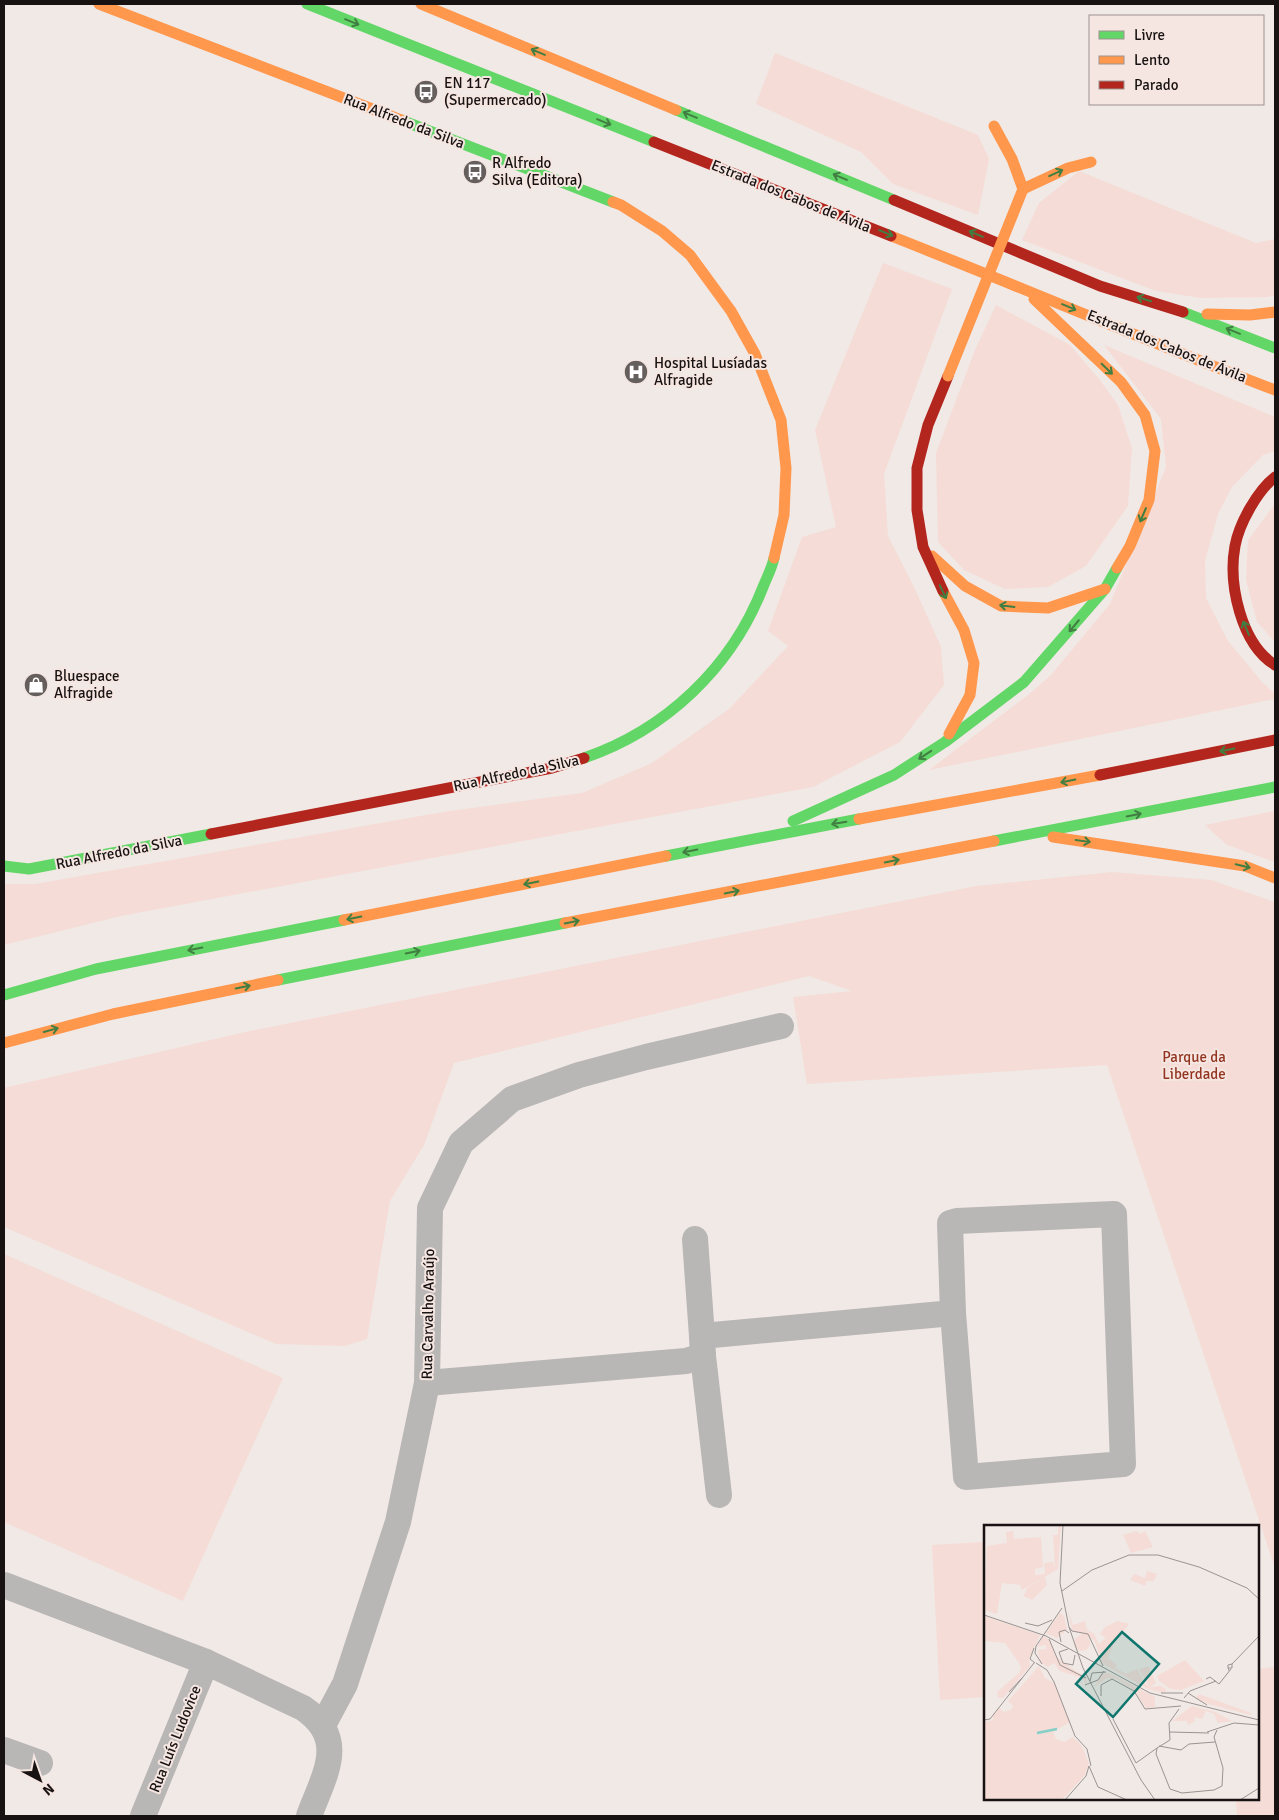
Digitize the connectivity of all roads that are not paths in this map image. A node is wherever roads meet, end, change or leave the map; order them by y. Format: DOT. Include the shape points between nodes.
graph roads {
  1 [pos="99,4"];
  2 [pos="306,4"];
  3 [pos="421,4"];
  4 [pos="994,126"];
  5 [pos="1090,162"];
  6 [pos="1023,189"];
  7 [pos="1021,287"];
  8 [pos="1275,312"];
  9 [pos="1190,314"];
  10 [pos="1275,348"];
  11 [pos="1275,390"];
  12 [pos="1275,477"];
  13 [pos="923,547"];
  14 [pos="1105,589"];
  15 [pos="1275,665"];
  16 [pos="1275,740"];
  17 [pos="945,742"];
  18 [pos="1275,787"];
  19 [pos="1034,834"];
  20 [pos="755,838"];
  21 [pos="4,866"];
  22 [pos="1275,878"];
  23 [pos="4,994"];
  24 [pos="781,1026"];
  25 [pos="4,1043"];
  26 [pos="695,1238"];
  27 [pos="953,1313"];
  28 [pos="702,1346"];
  29 [pos="427,1383"];
  30 [pos="719,1494"];
  31 [pos="4,1585"];
  32 [pos="206,1662"];
  33 [pos="322,1724"];
  34 [pos="4,1750"];
  35 [pos="40,1763"];
  36 [pos="143,1816"];
  37 [pos="309,1816"];
  1 -- 21 [label="main road, Rua Alfredo da Silva" via="620,205 674,240 710,280 747,336 768,384 781,420 786,474 783,524 772,570 738,640 709,678 666,716 627,741 590,757 552,768 29,869"];
  2 -- 7 [label="main road, Estrada dos Cabos de Ávila, one-way"];
  9 -- 3 [label="main road, Estrada dos Cabos de Ávila, one-way" via="1100,286"];
  4 -- 6 [label="main road" via="1012,159"];
  6 -- 5 [label="main road, one-way" via="1068,168"];
  6 -- 13 [label="main road, bridge" via="928,425 917,468 917,510"];
  7 -- 11 [label="main road, Estrada dos Cabos de Ávila, one-way"];
  7 -- 14 [label="main road, one-way" via="1121,382 1145,415 1155,451 1149,500 1130,546"];
  8 -- 9 [label="main road"];
  10 -- 9 [label="main road, Estrada dos Cabos de Ávila, one-way"];
  15 -- 12 [label="main road, one-way" via="1260,653 1245,628 1236,596 1234,571 1235,545 1251,505"];
  14 -- 13 [label="main road, one-way" via="1048,608 1001,606 965,586"];
  13 -- 17 [label="main road, one-way" via="964,630 974,663 970,696"];
  14 -- 17 [label="main road, one-way" via="1024,682"];
  16 -- 20 [label="main road, one-way"];
  17 -- 20 [label="main road, one-way" via="894,775"];
  19 -- 18 [label="main road, one-way"];
  19 -- 22 [label="main road, one-way" via="1245,866"];
  25 -- 19 [label="main road, one-way" via="113,1014 365,962"];
  20 -- 23 [label="main road, one-way" via="96,969"];
  24 -- 29 [label="street, Rua Carvalho Araújo" via="579,1074 512,1099 461,1143 430,1208"];
  26 -- 28 [label="street"];
  27 -- 27 [label="street" via="950,1223 1114,1214 1123,1464 966,1477"];
  27 -- 28 [label="street"];
  28 -- 29 [label="street" via="686,1360 649,1365"];
  28 -- 30 [label="street"];
  29 -- 33 [label="street, Rua Carvalho Araújo" via="398,1522 345,1684"];
  31 -- 32 [label="street"];
  32 -- 33 [label="street" via="303,1708"];
  32 -- 36 [label="street, Rua Luís Ludovice"];
  33 -- 37 [label="street" via="329,1737 329,1761"];
  34 -- 35 [label="street"];
}
